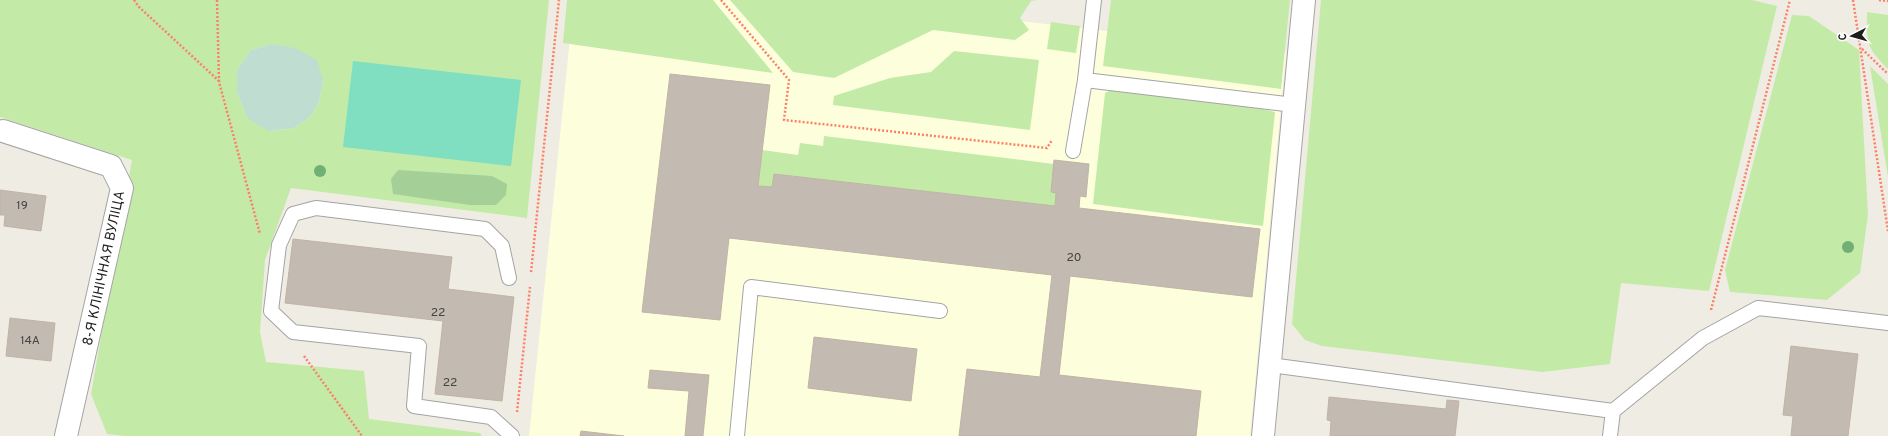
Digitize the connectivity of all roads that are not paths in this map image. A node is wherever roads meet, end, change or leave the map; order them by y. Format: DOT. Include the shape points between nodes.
graph roads {
  1 [pos="1094,0"];
  2 [pos="1304,0"];
  3 [pos="1084,80"];
  4 [pos="1294,105"];
  5 [pos="3,131"];
  6 [pos="1073,151"];
  7 [pos="509,278"];
  8 [pos="940,311"];
  9 [pos="1888,322"];
  10 [pos="1270,365"];
  11 [pos="1612,411"];
  12 [pos="66,436"];
  13 [pos="512,436"];
  14 [pos="737,436"];
  15 [pos="1263,436"];
  16 [pos="1610,436"];
  1 -- 3 [label="lane"];
  2 -- 4 [label="street"];
  3 -- 4 [label="lane"];
  3 -- 6 [label="lane"];
  4 -- 10 [label="street"];
  5 -- 12 [label="street, 8-Я КЛІНІЧНАЯ ВУЛІЦА" via="111,166 122,188"];
  7 -- 13 [label="lane" via="502,246 485,229 316,208 293,214 279,245 271,311 293,332 419,346 414,406 491,417"];
  8 -- 14 [label="lane" via="752,287"];
  9 -- 11 [label="lane" via="1758,308 1703,338"];
  10 -- 11 [label="lane"];
  10 -- 15 [label="street"];
  11 -- 16 [label="lane"];
}
